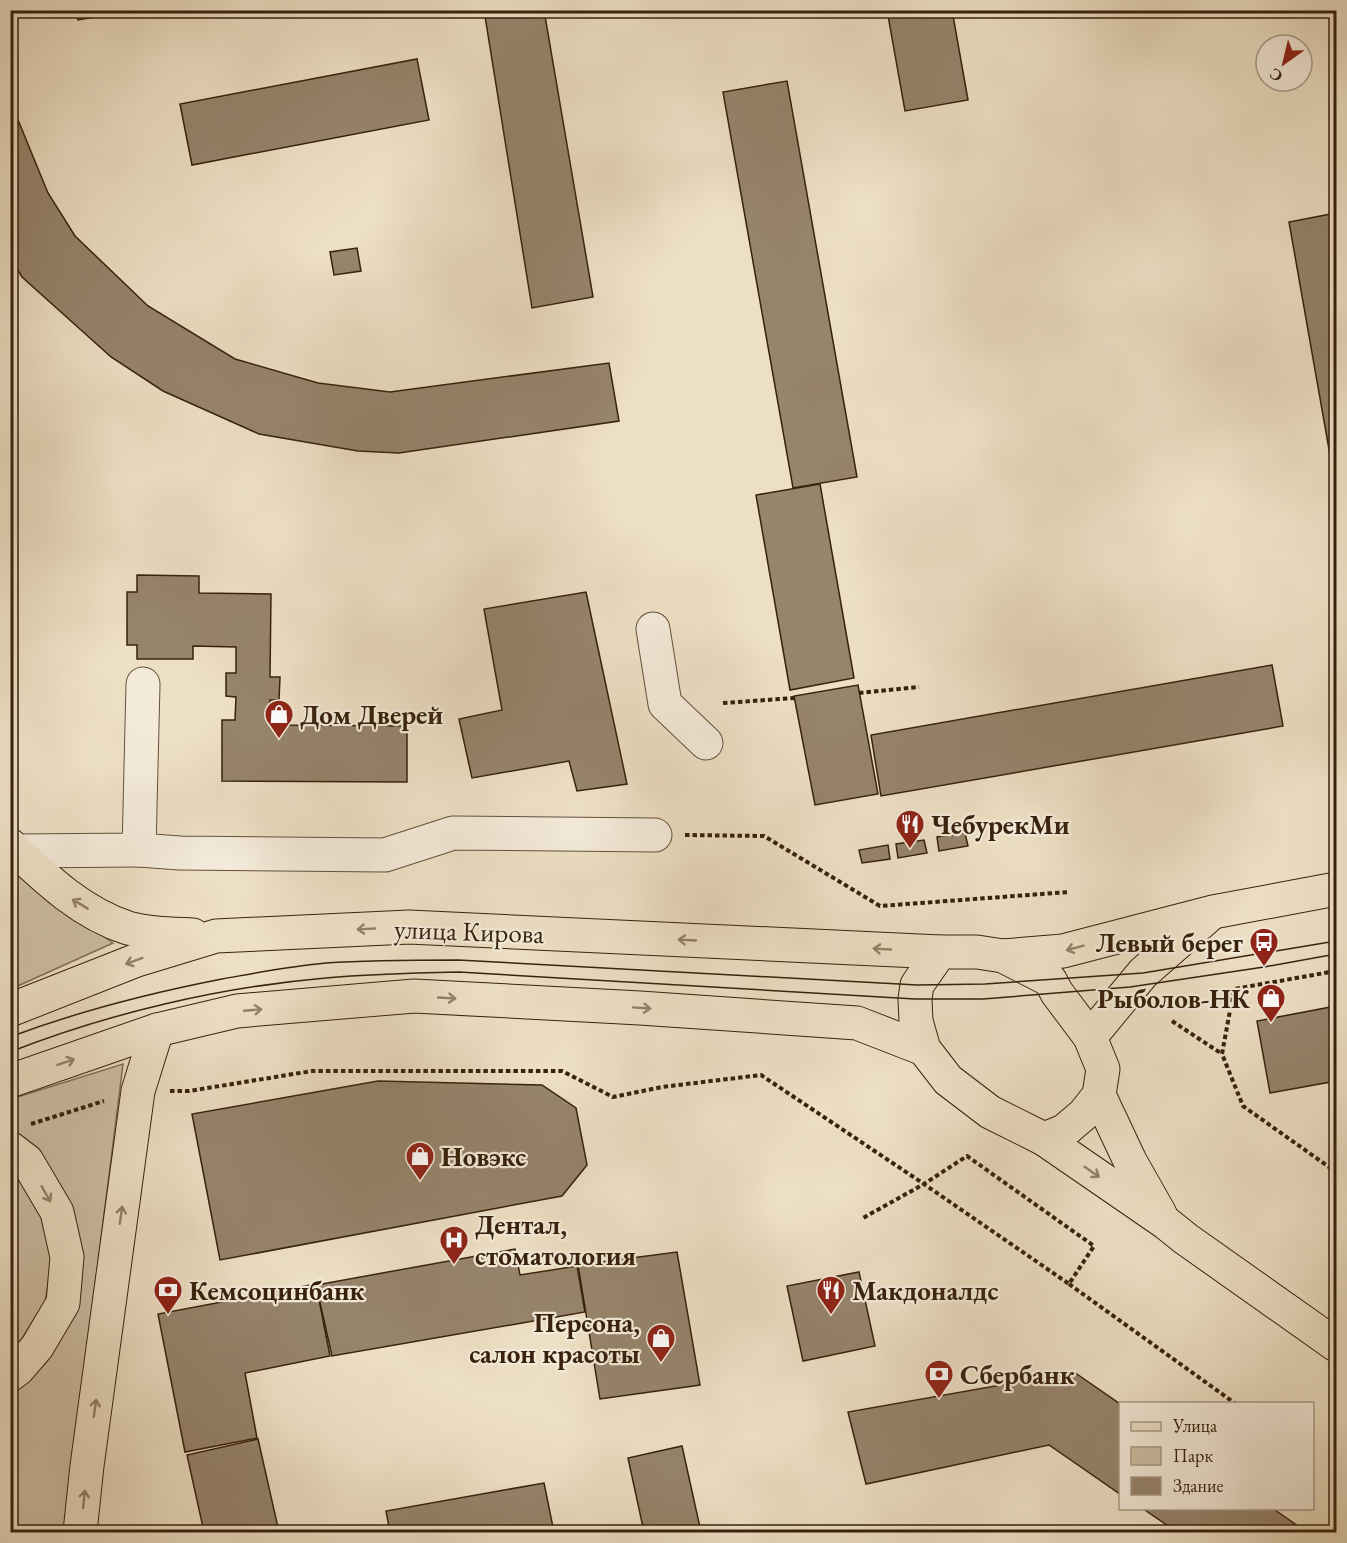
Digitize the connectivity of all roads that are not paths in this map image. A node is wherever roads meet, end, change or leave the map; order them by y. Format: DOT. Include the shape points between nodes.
graph roads {
  1 [pos="653,629"];
  2 [pos="143,684"];
  3 [pos="706,743"];
  4 [pos="655,835"];
  5 [pos="14,848"];
  6 [pos="140,850"];
  7 [pos="1336,889"];
  8 [pos="1213,912"];
  9 [pos="216,936"];
  10 [pos="940,952"];
  11 [pos="1003,956"];
  12 [pos="10,1011"];
  13 [pos="157,1030"];
  14 [pos="1090,1037"];
  15 [pos="924,1049"];
  16 [pos="10,1081"];
  17 [pos="1099,1095"];
  18 [pos="19,1137"];
  19 [pos="1044,1139"];
  20 [pos="1166,1223"];
  21 [pos="1336,1345"];
  22 [pos="10,1375"];
  23 [pos="80,1533"];
  1 -- 3 [label="lane" via="665,704"];
  2 -- 6 [label="lane"];
  4 -- 6 [label="lane" via="453,833 385,855"];
  5 -- 6 [label="lane"];
  9 -- 5 [label="main road, one-way" via="128,928 98,915 68,897"];
  7 -- 8 [label="main road"];
  8 -- 11 [label="main road, one-way" via="1064,951"];
  8 -- 14 [label="main road" via="1143,973"];
  10 -- 9 [label="main road, улица Кирова, one-way" via="409,927"];
  9 -- 12 [label="main road, улица Кирова, one-way" via="137,960"];
  10 -- 11 [label="main road"];
  10 -- 15 [label="main road" via="917,985 916,1022"];
  11 -- 14 [label="main road" via="1050,980"];
  13 -- 15 [label="main road, one-way" via="237,1011 414,996 857,1023"];
  16 -- 13 [label="main road, one-way"];
  23 -- 13 [label="main road, one-way" via="138,1091"];
  14 -- 17 [label="main road" via="1103,1069"];
  15 -- 19 [label="main road" via="948,1080 990,1112"];
  17 -- 19 [label="main road" via="1064,1131"];
  17 -- 20 [label="main road" via="1130,1161"];
  18 -- 22 [label="main road, one-way" via="27,1161 57,1212 67,1257 63,1303 37,1347"];
  19 -- 20 [label="main road, one-way"];
  20 -- 21 [label="main road"];
}
